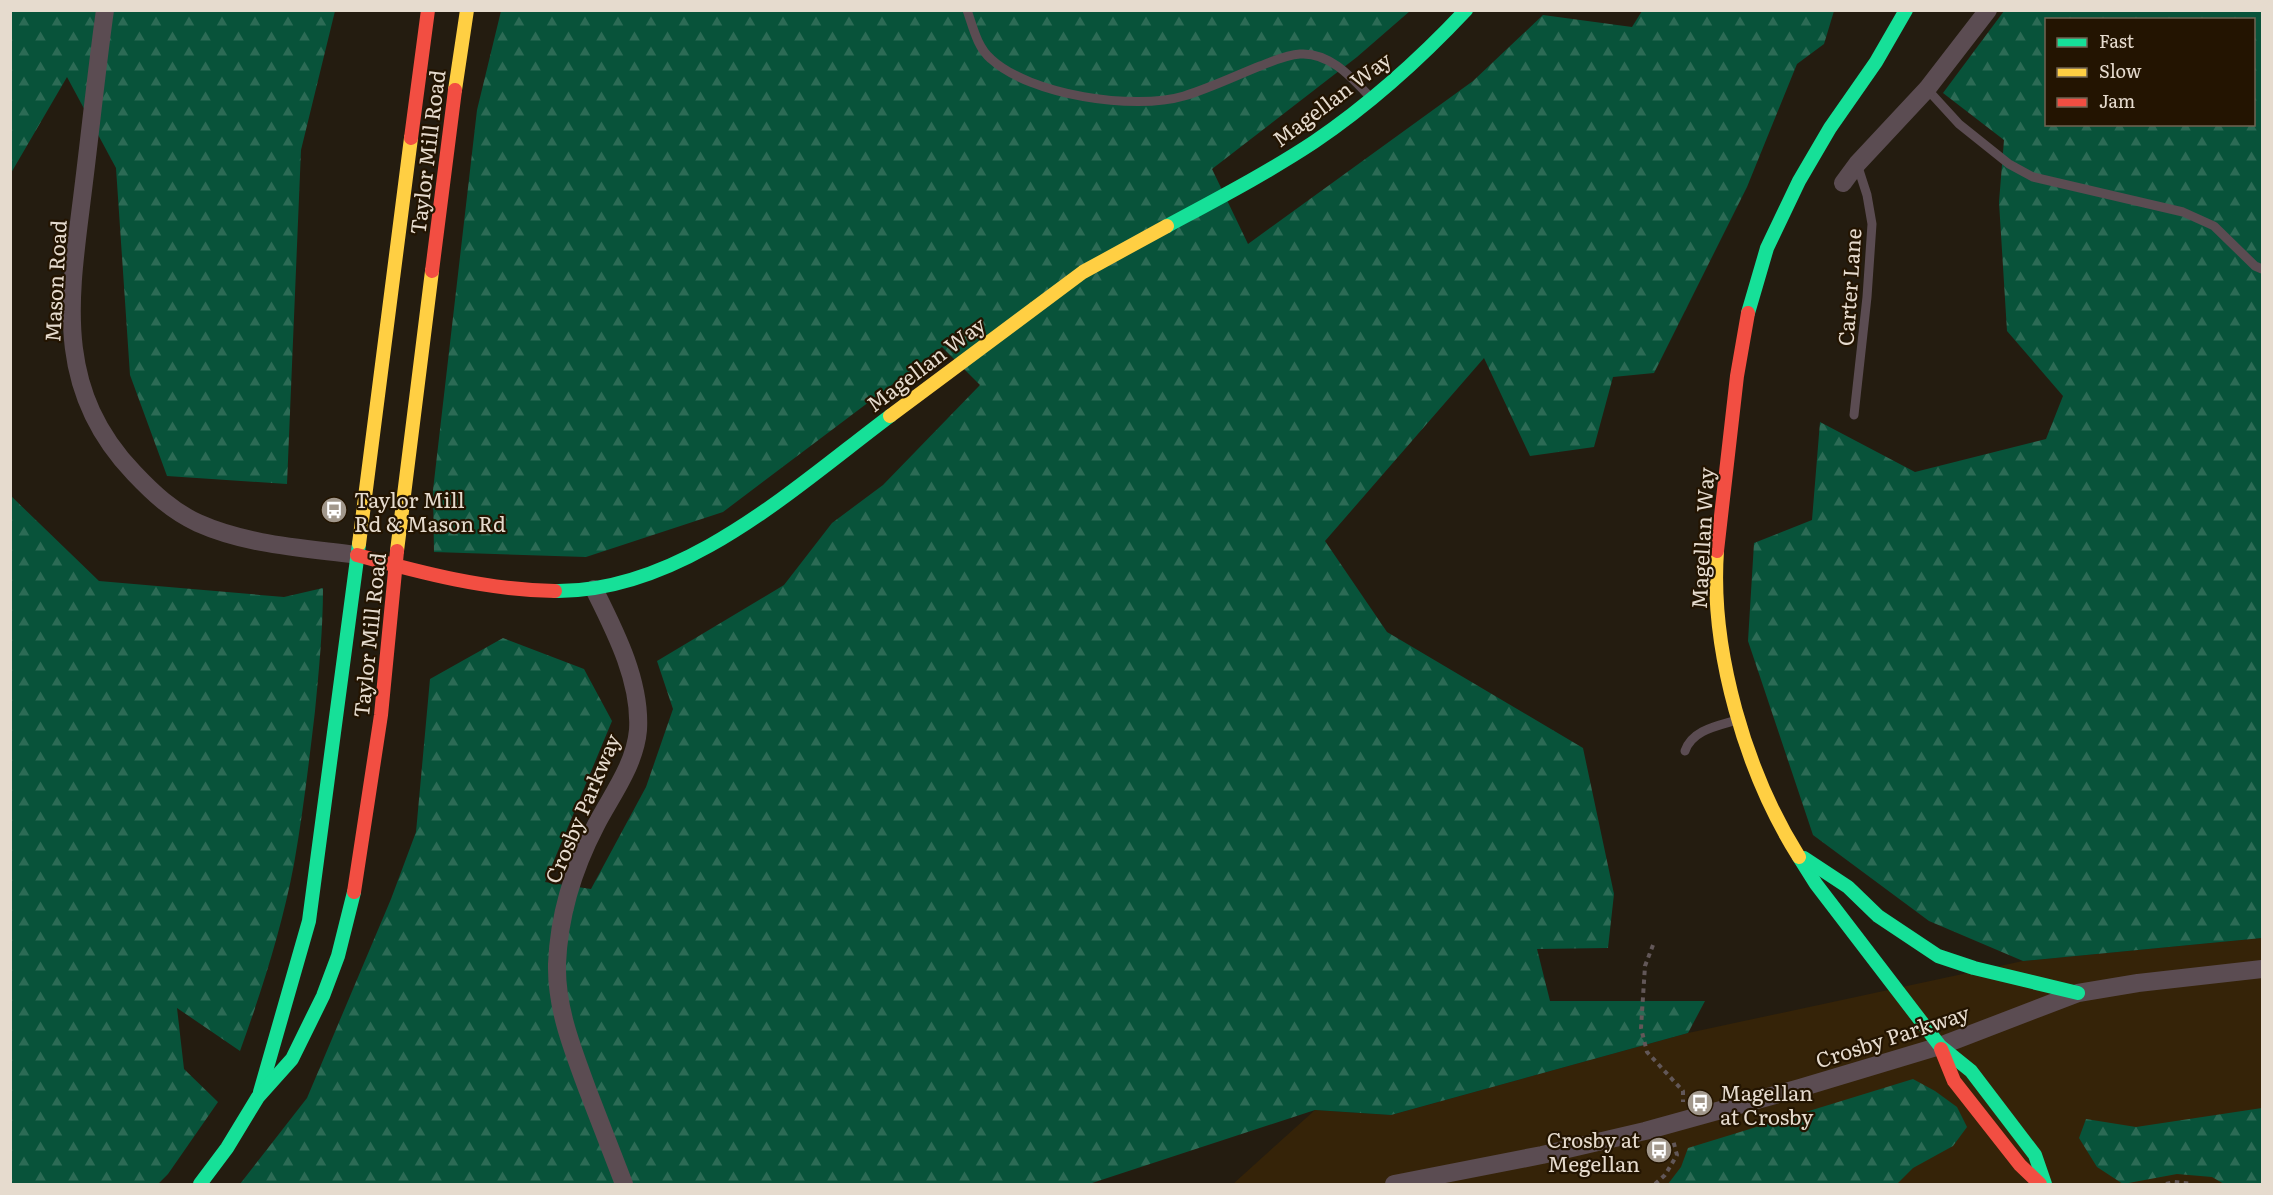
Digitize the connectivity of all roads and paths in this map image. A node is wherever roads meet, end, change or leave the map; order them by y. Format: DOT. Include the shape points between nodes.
graph roads {
  1 [pos="105,10"];
  2 [pos="428,10"];
  3 [pos="467,10"];
  4 [pos="967,10"];
  5 [pos="1466,10"];
  6 [pos="1905,10"];
  7 [pos="1988,10"];
  8 [pos="1928,89"];
  9 [pos="1371,98"];
  10 [pos="1857,164"];
  11 [pos="1843,183"];
  12 [pos="2262,269"];
  13 [pos="1854,415"];
  14 [pos="357,555"];
  15 [pos="395,566"];
  16 [pos="594,589"];
  17 [pos="1738,720"];
  18 [pos="1685,751"];
  19 [pos="1794,852"];
  20 [pos="1653,945"];
  21 [pos="2262,969"];
  22 [pos="2078,993"];
  23 [pos="1940,1047"];
  24 [pos="258,1097"];
  25 [pos="1669,1124"];
  26 [pos="200,1185"];
  27 [pos="624,1185"];
  28 [pos="1394,1185"];
  29 [pos="1655,1185"];
  30 [pos="2042,1185"];
  31 [pos="2166,1185"];
  32 [pos="2192,1185"];
  1 -- 14 [label="street, Mason Road" via="73,276 72,343 86,403 122,460 176,511 198,523 252,541"];
  2 -- 14 [label="street, Taylor Mill Road"];
  3 -- 15 [label="street, Taylor Mill Road"];
  4 -- 9 [label="lane" via="980,45 1005,70 1046,88 1090,98 1164,100 1300,54 1330,61"];
  5 -- 9 [label="street, Magellan Way"];
  6 -- 17 [label="street, Magellan Way" via="1780,215 1747,315 1726,458 1716,565 1723,656"];
  7 -- 8 [label="street"];
  8 -- 10 [label="street"];
  8 -- 12 [label="lane" via="1959,124 2009,164 2033,177 2183,212 2214,226"];
  9 -- 16 [label="street, Magellan Way" via="1292,156 1083,272 747,523 671,565"];
  10 -- 11 [label="street"];
  10 -- 13 [label="lane, Carter Lane" via="1872,224"];
  14 -- 15 [label="street, Magellan Way"];
  14 -- 24 [label="street, Taylor Mill Road" via="309,921"];
  15 -- 16 [label="street, Magellan Way" via="468,583 558,592"];
  15 -- 24 [label="street, Taylor Mill Road" via="381,715 353,900 338,956 318,1007 292,1059"];
  16 -- 27 [label="street, Crosby Parkway" via="628,667 637,703 638,731 624,775 573,874 564,907 558,987 566,1033"];
  17 -- 18 [label="lane" via="1704,731 1688,742"];
  17 -- 19 [label="street, Magellan Way" via="1765,797"];
  19 -- 22 [label="street" via="1848,887 1878,916 1938,956"];
  19 -- 23 [label="street, Magellan Way"];
  20 -- 25 [label="path" via="1645,966 1641,1028 1647,1052 1683,1091 1683,1105"];
  21 -- 22 [label="street, Crosby Parkway"];
  22 -- 23 [label="street, Crosby Parkway"];
  23 -- 25 [label="street, Crosby Parkway"];
  23 -- 30 [label="street" via="1954,1081 2020,1165"];
  23 -- 30 [label="street" via="1971,1071 2035,1155"];
  24 -- 26 [label="street, Taylor Mill Road"];
  25 -- 28 [label="street, Crosby Parkway"];
  25 -- 29 [label="path" via="1677,1155"];
  31 -- 32 [label="path"];
}
